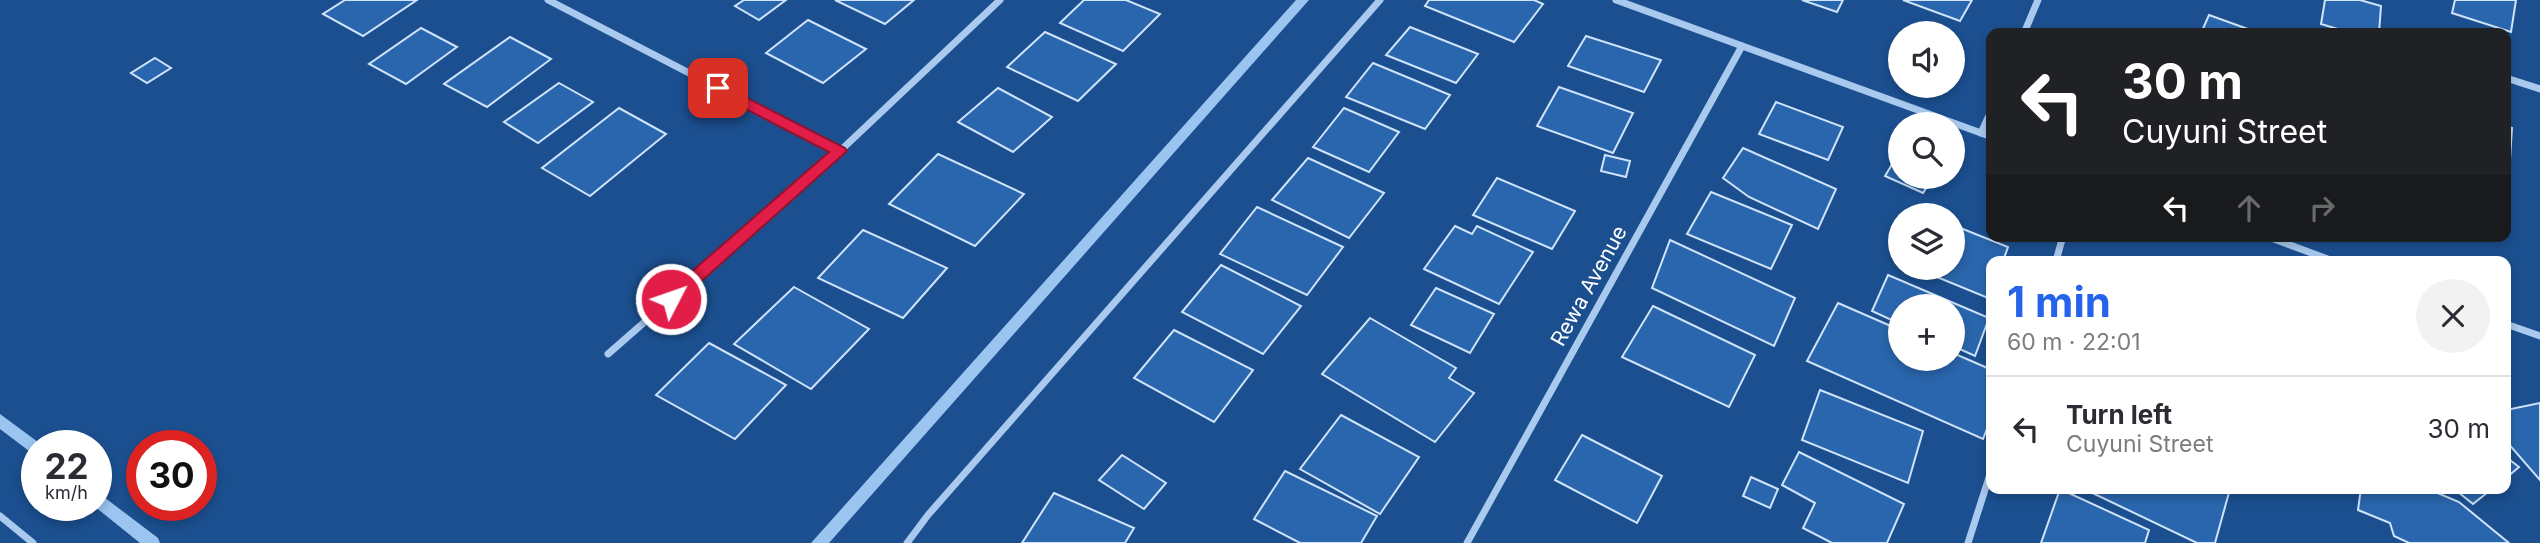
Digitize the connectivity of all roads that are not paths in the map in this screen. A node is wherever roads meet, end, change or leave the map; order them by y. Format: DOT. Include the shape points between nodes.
graph roads {
  1 [pos="548,0"];
  2 [pos="1000,0"];
  3 [pos="1380,0"];
  4 [pos="1616,0"];
  5 [pos="2038,0"];
  6 [pos="2026,28"];
  7 [pos="1742,46"];
  8 [pos="2511,80"];
  9 [pos="2540,89"];
  10 [pos="1986,122"];
  11 [pos="1981,133"];
  12 [pos="1986,134"];
  13 [pos="840,151"];
  14 [pos="2282,242"];
  15 [pos="2320,256"];
  16 [pos="2511,326"];
  17 [pos="2540,336"];
  18 [pos="608,354"];
  19 [pos="1986,487"];
  20 [pos="0,516"];
  21 [pos="33,543"];
  22 [pos="907,543"];
  23 [pos="1467,543"];
  24 [pos="1968,543"];
  1 -- 13 [label="street"];
  2 -- 13 [label="street"];
  3 -- 22 [label="street"];
  4 -- 7 [label="street"];
  5 -- 6 [label="street"];
  7 -- 11 [label="street"];
  7 -- 23 [label="street, Rewa Avenue"];
  8 -- 9 [label="street"];
  10 -- 11 [label="street"];
  11 -- 12 [label="street"];
  13 -- 18 [label="street"];
  14 -- 15 [label="street"];
  16 -- 17 [label="street"];
  19 -- 24 [label="street"];
  20 -- 21 [label="street"];
}
